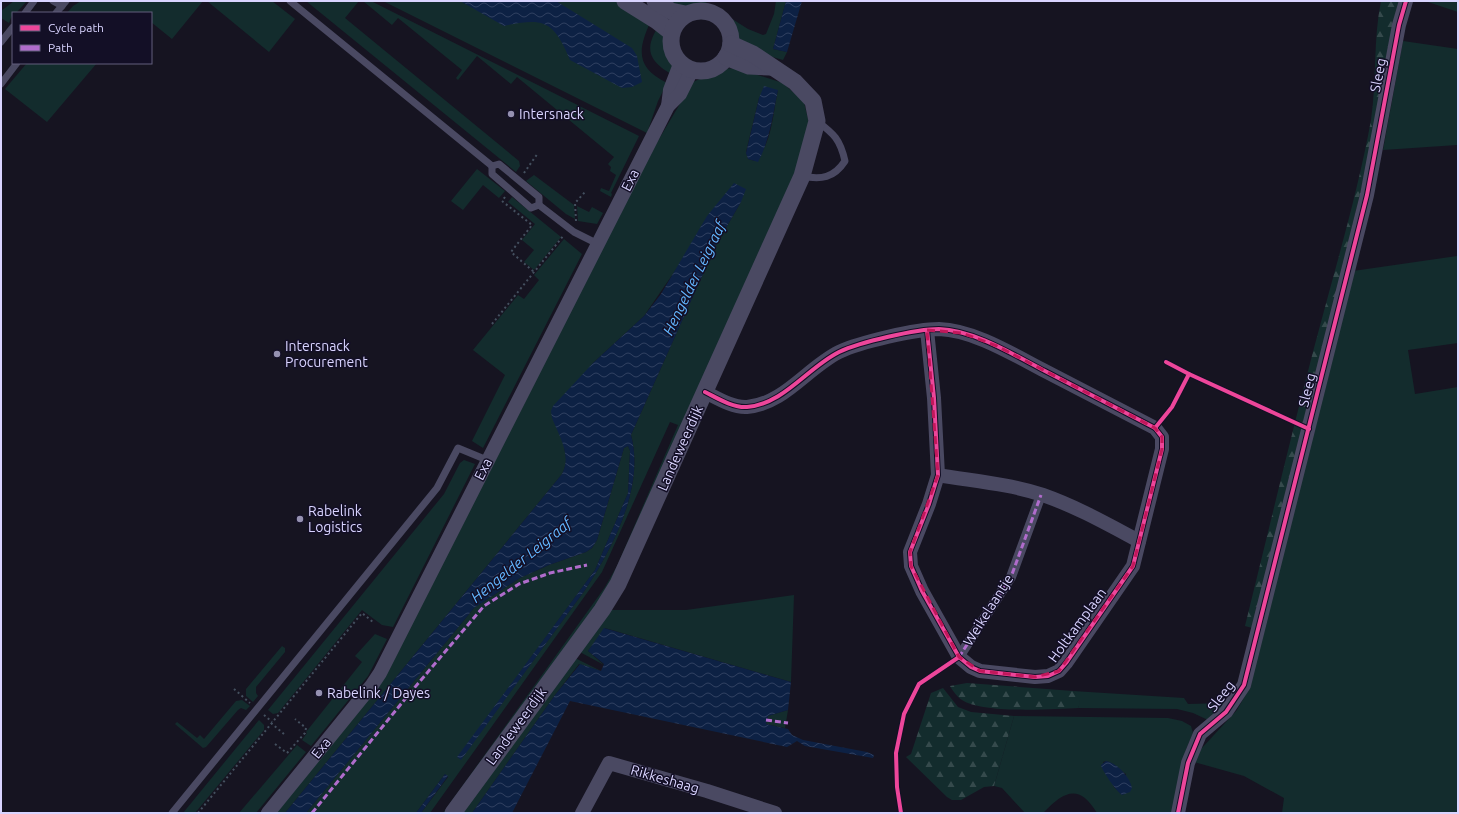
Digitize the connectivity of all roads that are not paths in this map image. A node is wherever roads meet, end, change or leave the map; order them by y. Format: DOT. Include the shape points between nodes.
graph roads {
  1 [pos="34,1"];
  2 [pos="53,1"];
  3 [pos="290,1"];
  4 [pos="625,1"];
  5 [pos="655,1"];
  6 [pos="1406,1"];
  7 [pos="64,3"];
  8 [pos="25,12"];
  9 [pos="57,12"];
  10 [pos="685,14"];
  11 [pos="12,28"];
  12 [pos="672,32"];
  13 [pos="1,42"];
  14 [pos="729,50"];
  15 [pos="16,64"];
  16 [pos="686,67"];
  17 [pos="1,84"];
  18 [pos="816,121"];
  19 [pos="492,166"];
  20 [pos="802,176"];
  21 [pos="539,205"];
  22 [pos="598,244"];
  23 [pos="927,330"];
  24 [pos="705,392"];
  25 [pos="487,460"];
  26 [pos="938,475"];
  27 [pos="1041,494"];
  28 [pos="1139,541"];
  29 [pos="958,657"];
  30 [pos="172,813"];
  31 [pos="268,813"];
  32 [pos="453,813"];
  33 [pos="582,813"];
  34 [pos="775,813"];
  35 [pos="1178,813"];
  1 -- 8 [label="lane"];
  2 -- 7 [label="lane"];
  3 -- 19 [label="lane"];
  4 -- 12 [label="street"];
  5 -- 10 [label="street" via="672,11"];
  6 -- 35 [label="street, Sleeg" via="1399,25 1367,195 1244,685 1226,712 1200,734 1188,763"];
  7 -- 9 [label="lane"];
  10 -- 12 [label="street"];
  10 -- 14 [label="street" via="695,10 706,10 717,15 725,22 730,33"];
  11 -- 13 [label="lane"];
  12 -- 16 [label="street" via="670,43 673,54"];
  14 -- 16 [label="street" via="720,64 711,69 702,71"];
  14 -- 18 [label="street, Landeweerdijk" via="749,66 770,67 795,82 814,101"];
  15 -- 17 [label="lane"];
  16 -- 22 [label="street, Exa" via="670,90 668,106"];
  18 -- 20 [label="street, Landeweerdijk"];
  18 -- 20 [label="lane" via="835,134 842,146 845,161 831,176 816,179"];
  19 -- 21 [label="lane" via="499,164 540,197"];
  19 -- 21 [label="lane" via="492,174 531,208"];
  20 -- 24 [label="street, Landeweerdijk"];
  21 -- 22 [label="lane" via="569,229"];
  22 -- 25 [label="street, Exa"];
  23 -- 24 [label="street" via="881,339 839,352 803,376 776,399 762,405 733,405"];
  23 -- 26 [label="street, Holtkamplaan"];
  23 -- 28 [label="street, Holtkamplaan" via="940,329 962,333 997,346 1156,428 1162,437 1162,449"];
  24 -- 32 [label="street, Landeweerdijk" via="618,584 602,610"];
  25 -- 30 [label="lane" via="458,448 437,488"];
  25 -- 31 [label="street, Exa" via="372,686"];
  26 -- 27 [label="street"];
  26 -- 29 [label="street, Holtkamplaan" via="930,504 910,552 911,566"];
  27 -- 28 [label="street" via="1081,510"];
  27 -- 29 [label="street, Weikelaantje" via="1011,577"];
  28 -- 29 [label="street, Holtkamplaan" via="1133,566 1059,671 1048,676 1035,677 980,671"];
  33 -- 34 [label="street, Rikkeshaag" via="609,763"];
}
